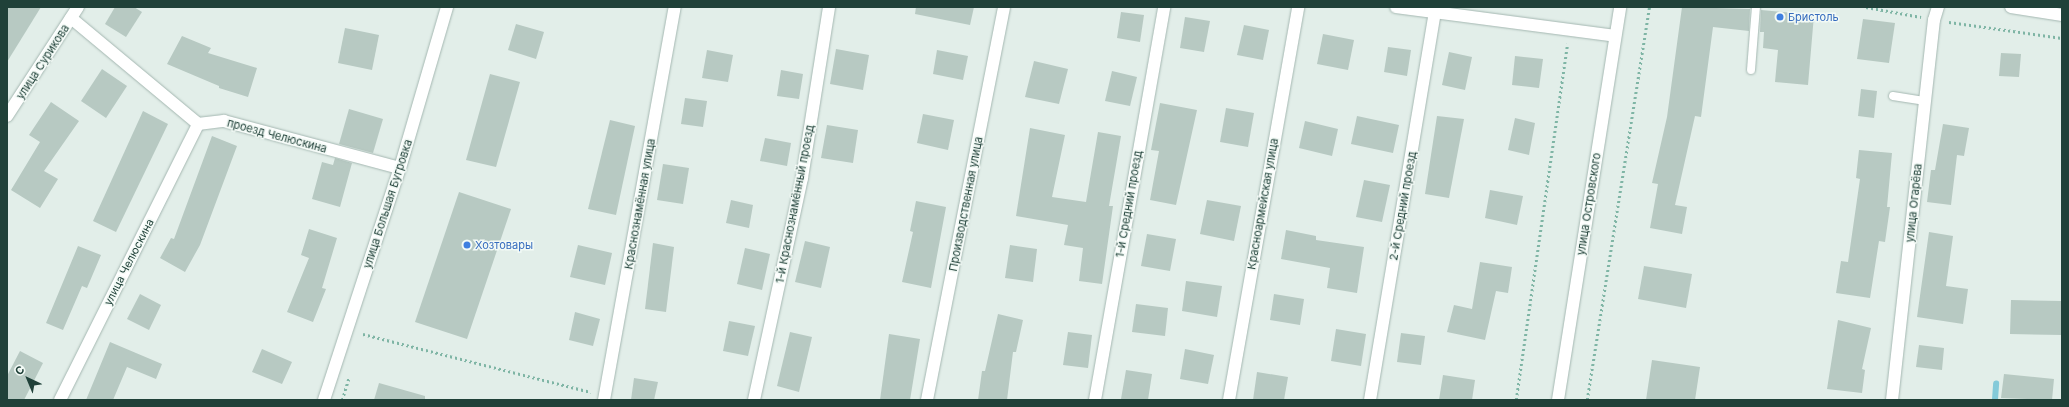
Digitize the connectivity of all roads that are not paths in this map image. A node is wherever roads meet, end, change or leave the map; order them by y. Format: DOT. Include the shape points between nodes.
graph roads {
  1 [pos="78,7"];
  2 [pos="447,7"];
  3 [pos="675,7"];
  4 [pos="829,7"];
  5 [pos="1004,7"];
  6 [pos="1164,7"];
  7 [pos="1298,7"];
  8 [pos="1396,7"];
  9 [pos="1620,7"];
  10 [pos="1756,7"];
  11 [pos="1938,7"];
  12 [pos="2011,7"];
  13 [pos="1435,12"];
  14 [pos="2062,15"];
  15 [pos="71,18"];
  16 [pos="1615,36"];
  17 [pos="1751,70"];
  18 [pos="1893,96"];
  19 [pos="1926,100"];
  20 [pos="7,116"];
  21 [pos="198,124"];
  22 [pos="400,168"];
  23 [pos="604,398"];
  24 [pos="60,400"];
  25 [pos="324,400"];
  26 [pos="754,400"];
  27 [pos="927,400"];
  28 [pos="1095,400"];
  29 [pos="1229,400"];
  30 [pos="1370,400"];
  31 [pos="1558,400"];
  32 [pos="1892,400"];
  1 -- 15 [label="street, улица Сурикова"];
  2 -- 22 [label="street, улица Большая Бугровка"];
  3 -- 23 [label="street, Краснознамённая улица"];
  4 -- 26 [label="street, 1-й Краснознамённый проезд" via="802,178"];
  5 -- 27 [label="street, Производственная улица"];
  6 -- 28 [label="street, 1-й Средний проезд"];
  7 -- 29 [label="street, Красноармейская улица"];
  8 -- 13 [label="street"];
  9 -- 16 [label="street, улица Островского"];
  10 -- 17 [label="lane"];
  11 -- 19 [label="street, улица Огарёва" via="1934,20"];
  12 -- 14 [label="street"];
  13 -- 16 [label="street"];
  13 -- 30 [label="street, 2-й Средний проезд"];
  15 -- 20 [label="street, улица Сурикова"];
  15 -- 21 [label="street"];
  16 -- 31 [label="street, улица Островского"];
  18 -- 19 [label="lane"];
  19 -- 32 [label="street, улица Огарёва"];
  21 -- 22 [label="street, проезд Челюскина" via="224,121"];
  21 -- 24 [label="street, улица Челюскина"];
  22 -- 25 [label="street, улица Большая Бугровка"];
}
